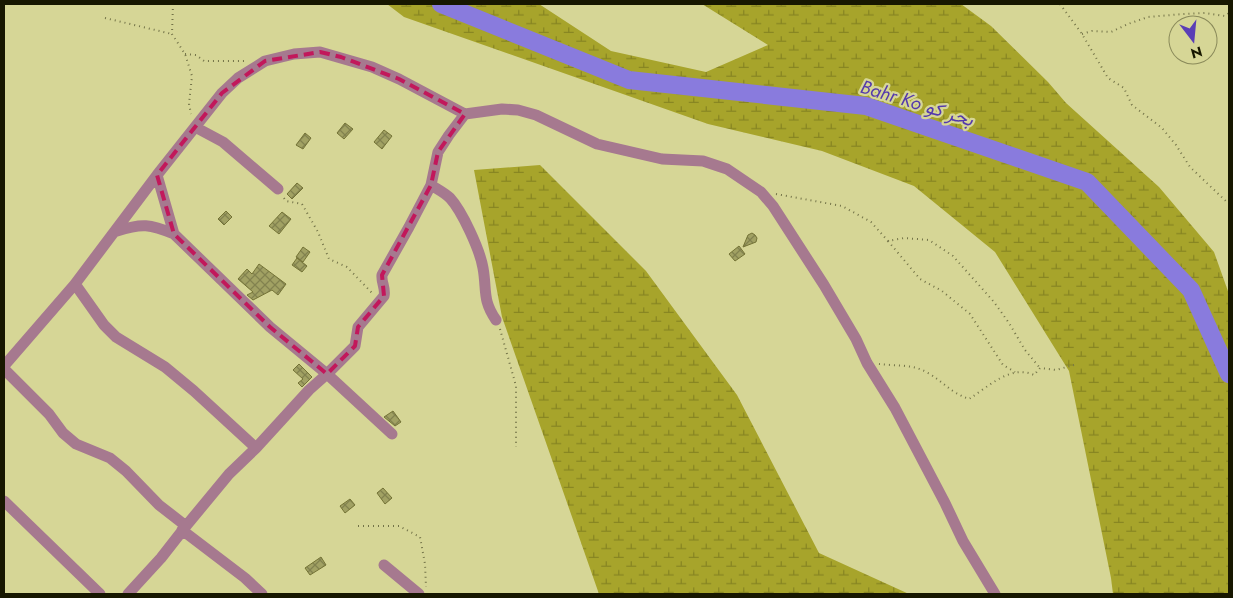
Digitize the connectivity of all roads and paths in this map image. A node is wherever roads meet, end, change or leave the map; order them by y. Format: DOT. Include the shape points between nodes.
graph roads {
  1 [pos="173,4"];
  2 [pos="1060,4"];
  3 [pos="1229,13"];
  4 [pos="106,18"];
  5 [pos="172,34"];
  6 [pos="1082,34"];
  7 [pos="185,54"];
  8 [pos="265,61"];
  9 [pos="465,114"];
  10 [pos="195,127"];
  11 [pos="157,174"];
  12 [pos="431,185"];
  13 [pos="278,189"];
  14 [pos="761,192"];
  15 [pos="1229,204"];
  16 [pos="117,231"];
  17 [pos="174,234"];
  18 [pos="888,241"];
  19 [pos="75,284"];
  20 [pos="379,301"];
  21 [pos="496,320"];
  22 [pos="867,362"];
  23 [pos="1074,365"];
  24 [pos="4,367"];
  25 [pos="1040,368"];
  26 [pos="1015,372"];
  27 [pos="327,374"];
  28 [pos="392,434"];
  29 [pos="516,447"];
  30 [pos="256,448"];
  31 [pos="4,501"];
  32 [pos="358,526"];
  33 [pos="184,528"];
  34 [pos="384,565"];
  35 [pos="422,592"];
  36 [pos="100,594"];
  37 [pos="128,594"];
  38 [pos="262,594"];
  39 [pos="995,594"];
  1 -- 5 [label="path"];
  2 -- 6 [label="path"];
  3 -- 6 [label="path" via="1225,16 1205,13 1148,17 1111,32"];
  4 -- 5 [label="path"];
  5 -- 7 [label="path"];
  6 -- 15 [label="path" via="1108,78 1124,88 1132,105 1162,128 1190,167"];
  7 -- 8 [label="path" via="196,55 204,61"];
  7 -- 10 [label="path" via="192,76 189,104"];
  8 -- 9 [label="street" via="320,52 341,57 399,78"];
  8 -- 10 [label="street" via="222,93"];
  9 -- 12 [label="street" via="438,152"];
  9 -- 14 [label="street" via="518,110 536,115 597,144 662,159 703,161 727,169"];
  10 -- 11 [label="street"];
  10 -- 13 [label="street" via="223,142"];
  11 -- 16 [label="street"];
  11 -- 17 [label="street"];
  12 -- 20 [label="street" via="382,275 385,292"];
  12 -- 21 [label="street" via="449,196 475,242 481,258 485,297"];
  13 -- 20 [label="path" via="286,201 302,204 329,259 347,267"];
  14 -- 18 [label="path" via="842,206 871,222"];
  14 -- 22 [label="street" via="834,302"];
  16 -- 17 [label="street" via="137,225 157,227"];
  16 -- 19 [label="street"];
  17 -- 27 [label="street" via="270,327"];
  18 -- 25 [label="path" via="904,238 928,240 953,256 994,302"];
  18 -- 26 [label="path" via="920,279 942,291 970,314 1003,365"];
  19 -- 24 [label="street"];
  19 -- 30 [label="street" via="116,337 165,367"];
  20 -- 27 [label="street" via="358,327 355,346"];
  21 -- 29 [label="path" via="503,334 516,386"];
  22 -- 26 [label="path" via="925,371 956,394 969,399 1003,376"];
  22 -- 39 [label="street"];
  23 -- 25 [label="path" via="1056,370"];
  24 -- 33 [label="street" via="76,444 110,458"];
  25 -- 26 [label="path" via="1034,375"];
  27 -- 28 [label="street"];
  27 -- 30 [label="street"];
  30 -- 33 [label="street" via="229,474"];
  31 -- 36 [label="street"];
  32 -- 35 [label="path" via="399,526 420,537 425,564"];
  33 -- 37 [label="street"];
  33 -- 38 [label="street"];
  34 -- 35 [label="street"];
}
